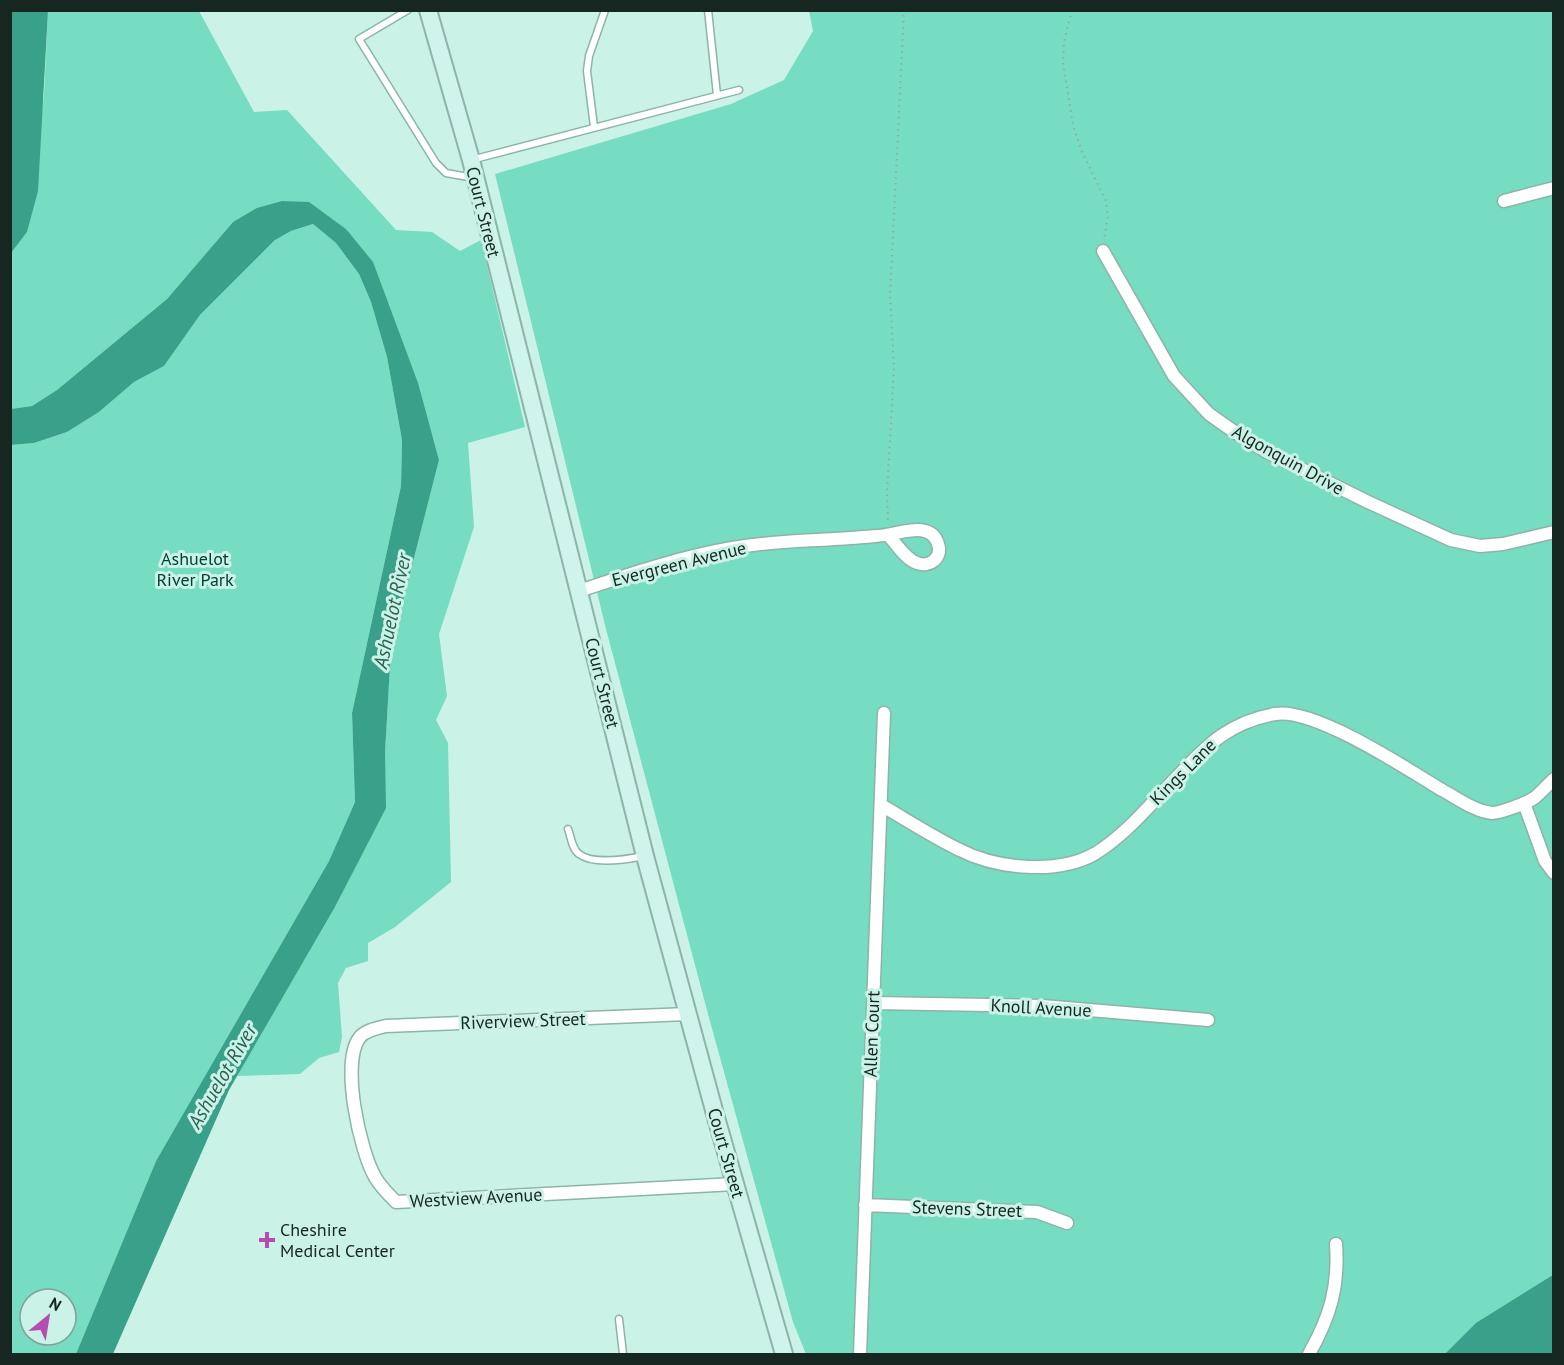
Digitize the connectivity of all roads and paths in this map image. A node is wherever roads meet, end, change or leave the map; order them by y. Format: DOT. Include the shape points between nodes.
graph roads {
  1 [pos="408,10"];
  2 [pos="428,10"];
  3 [pos="708,10"];
  4 [pos="903,10"];
  5 [pos="1072,10"];
  6 [pos="604,11"];
  7 [pos="739,90"];
  8 [pos="717,95"];
  9 [pos="594,127"];
  10 [pos="471,160"];
  11 [pos="475,179"];
  12 [pos="1554,188"];
  13 [pos="1504,201"];
  14 [pos="1103,251"];
  15 [pos="1554,532"];
  16 [pos="888,535"];
  17 [pos="579,591"];
  18 [pos="885,713"];
  19 [pos="1554,779"];
  20 [pos="1524,802"];
  21 [pos="881,804"];
  22 [pos="568,829"];
  23 [pos="645,856"];
  24 [pos="1554,873"];
  25 [pos="873,1003"];
  26 [pos="688,1014"];
  27 [pos="1208,1020"];
  28 [pos="361,1036"];
  29 [pos="735,1184"];
  30 [pos="865,1205"];
  31 [pos="1067,1223"];
  32 [pos="1336,1244"];
  33 [pos="619,1319"];
  34 [pos="623,1354"];
  35 [pos="784,1354"];
  36 [pos="860,1354"];
  37 [pos="1309,1354"];
  1 -- 11 [label="lane" via="359,39 436,163 446,173"];
  2 -- 10 [label="main road, Court Street"];
  3 -- 8 [label="lane"];
  4 -- 16 [label="path" via="890,296 894,368"];
  5 -- 14 [label="path" via="1063,63 1076,134 1106,201"];
  6 -- 9 [label="lane" via="587,71"];
  7 -- 8 [label="lane"];
  8 -- 9 [label="lane"];
  9 -- 10 [label="lane"];
  10 -- 11 [label="main road, Court Street"];
  11 -- 17 [label="main road, Court Street"];
  12 -- 13 [label="street"];
  14 -- 15 [label="street, Algonquin Drive" via="1174,376 1209,414 1236,433 1267,452 1451,540 1480,546"];
  16 -- 17 [label="street, Evergreen Avenue" via="731,548 637,571"];
  17 -- 23 [label="main road, Court Street"];
  18 -- 21 [label="street, Allen Court"];
  19 -- 20 [label="street, Kings Lane"];
  20 -- 21 [label="street, Kings Lane" via="1493,813 1477,808 1332,727 1302,715 1278,713 1228,731 1209,744 1124,832 1094,854 1070,863 1024,867 977,857"];
  20 -- 24 [label="street" via="1545,861"];
  21 -- 25 [label="street, Allen Court"];
  22 -- 23 [label="lane" via="578,854 587,858 625,860"];
  23 -- 26 [label="main road, Court Street"];
  25 -- 27 [label="street, Knoll Avenue" via="1042,1006"];
  25 -- 30 [label="street, Allen Court"];
  26 -- 28 [label="street, Riverview Street" via="386,1026"];
  26 -- 29 [label="main road, Court Street"];
  28 -- 29 [label="street, Westview Avenue" via="352,1067 357,1121 375,1177 396,1202"];
  29 -- 35 [label="main road, Court Street"];
  30 -- 31 [label="street, Stevens Street" via="1036,1212"];
  30 -- 36 [label="street, Allen Court"];
  32 -- 37 [label="street" via="1335,1293"];
  33 -- 34 [label="lane"];
}
